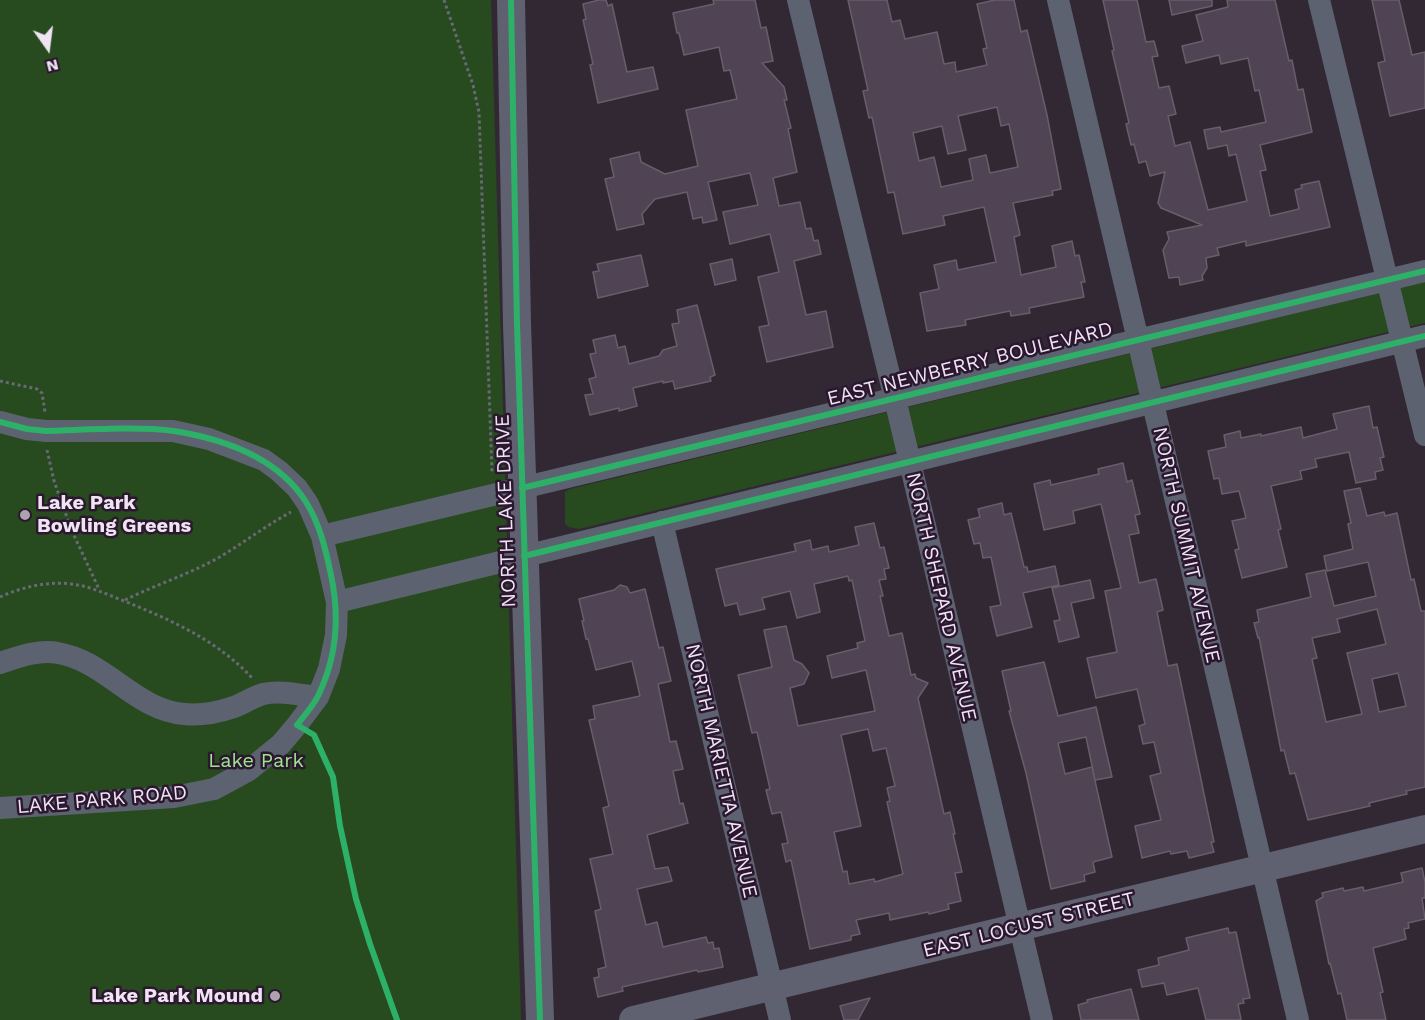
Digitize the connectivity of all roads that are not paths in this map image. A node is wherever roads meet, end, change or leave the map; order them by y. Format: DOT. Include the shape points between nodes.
graph roads {
  1 [pos="511,0"];
  2 [pos="798,0"];
  3 [pos="1058,0"];
  4 [pos="1319,0"];
  5 [pos="1425,271"];
  6 [pos="1388,280"];
  7 [pos="1425,336"];
  8 [pos="1139,340"];
  9 [pos="1402,342"];
  10 [pos="895,399"];
  11 [pos="1153,403"];
  12 [pos="0,422"];
  13 [pos="1425,435"];
  14 [pos="909,462"];
  15 [pos="522,488"];
  16 [pos="662,522"];
  17 [pos="322,536"];
  18 [pos="524,556"];
  19 [pos="337,602"];
  20 [pos="0,663"];
  21 [pos="318,697"];
  22 [pos="0,808"];
  23 [pos="1425,829"];
  24 [pos="1262,868"];
  25 [pos="1020,927"];
  26 [pos="772,986"];
  27 [pos="540,1020"];
  28 [pos="633,1020"];
  29 [pos="780,1020"];
  30 [pos="1042,1020"];
  31 [pos="1298,1020"];
  1 -- 15 [label="main road, NORTH LAKE DRIVE"];
  2 -- 10 [label="street, NORTH SHEPARD AVENUE"];
  3 -- 8 [label="street, NORTH SUMMIT AVENUE"];
  4 -- 6 [label="street"];
  5 -- 6 [label="street, EAST NEWBERRY BOULEVARD"];
  6 -- 8 [label="street, EAST NEWBERRY BOULEVARD"];
  6 -- 9 [label="street"];
  7 -- 9 [label="street"];
  8 -- 10 [label="street, EAST NEWBERRY BOULEVARD"];
  8 -- 11 [label="street, NORTH SUMMIT AVENUE"];
  9 -- 11 [label="street"];
  9 -- 13 [label="street"];
  10 -- 14 [label="street, NORTH SHEPARD AVENUE"];
  10 -- 15 [label="street, EAST NEWBERRY BOULEVARD"];
  11 -- 14 [label="street"];
  11 -- 24 [label="street, NORTH SUMMIT AVENUE"];
  12 -- 17 [label="street, LAKE PARK ROAD" via="46,431 173,431 228,446 264,460 297,488"];
  14 -- 16 [label="street"];
  14 -- 25 [label="street, NORTH SHEPARD AVENUE"];
  15 -- 17 [label="street, EAST NEWBERRY BOULEVARD"];
  15 -- 18 [label="main road, NORTH LAKE DRIVE"];
  16 -- 18 [label="street"];
  16 -- 26 [label="street, NORTH MARIETTA AVENUE"];
  17 -- 19 [label="street, LAKE PARK ROAD"];
  18 -- 19 [label="street"];
  18 -- 27 [label="main road, NORTH LAKE DRIVE"];
  19 -- 21 [label="street, LAKE PARK ROAD" via="336,636"];
  20 -- 21 [label="street" via="20,656 57,652 90,665 148,704 185,714 233,707 270,693"];
  21 -- 22 [label="street, LAKE PARK ROAD" via="281,744 249,770 214,789 174,797"];
  23 -- 24 [label="main road, EAST LOCUST STREET"];
  24 -- 25 [label="main road, EAST LOCUST STREET"];
  24 -- 31 [label="street, NORTH SUMMIT AVENUE"];
  25 -- 26 [label="main road, EAST LOCUST STREET"];
  25 -- 30 [label="street, NORTH SHEPARD AVENUE"];
  26 -- 28 [label="main road, EAST LOCUST STREET"];
  26 -- 29 [label="street, NORTH MARIETTA AVENUE"];
}
